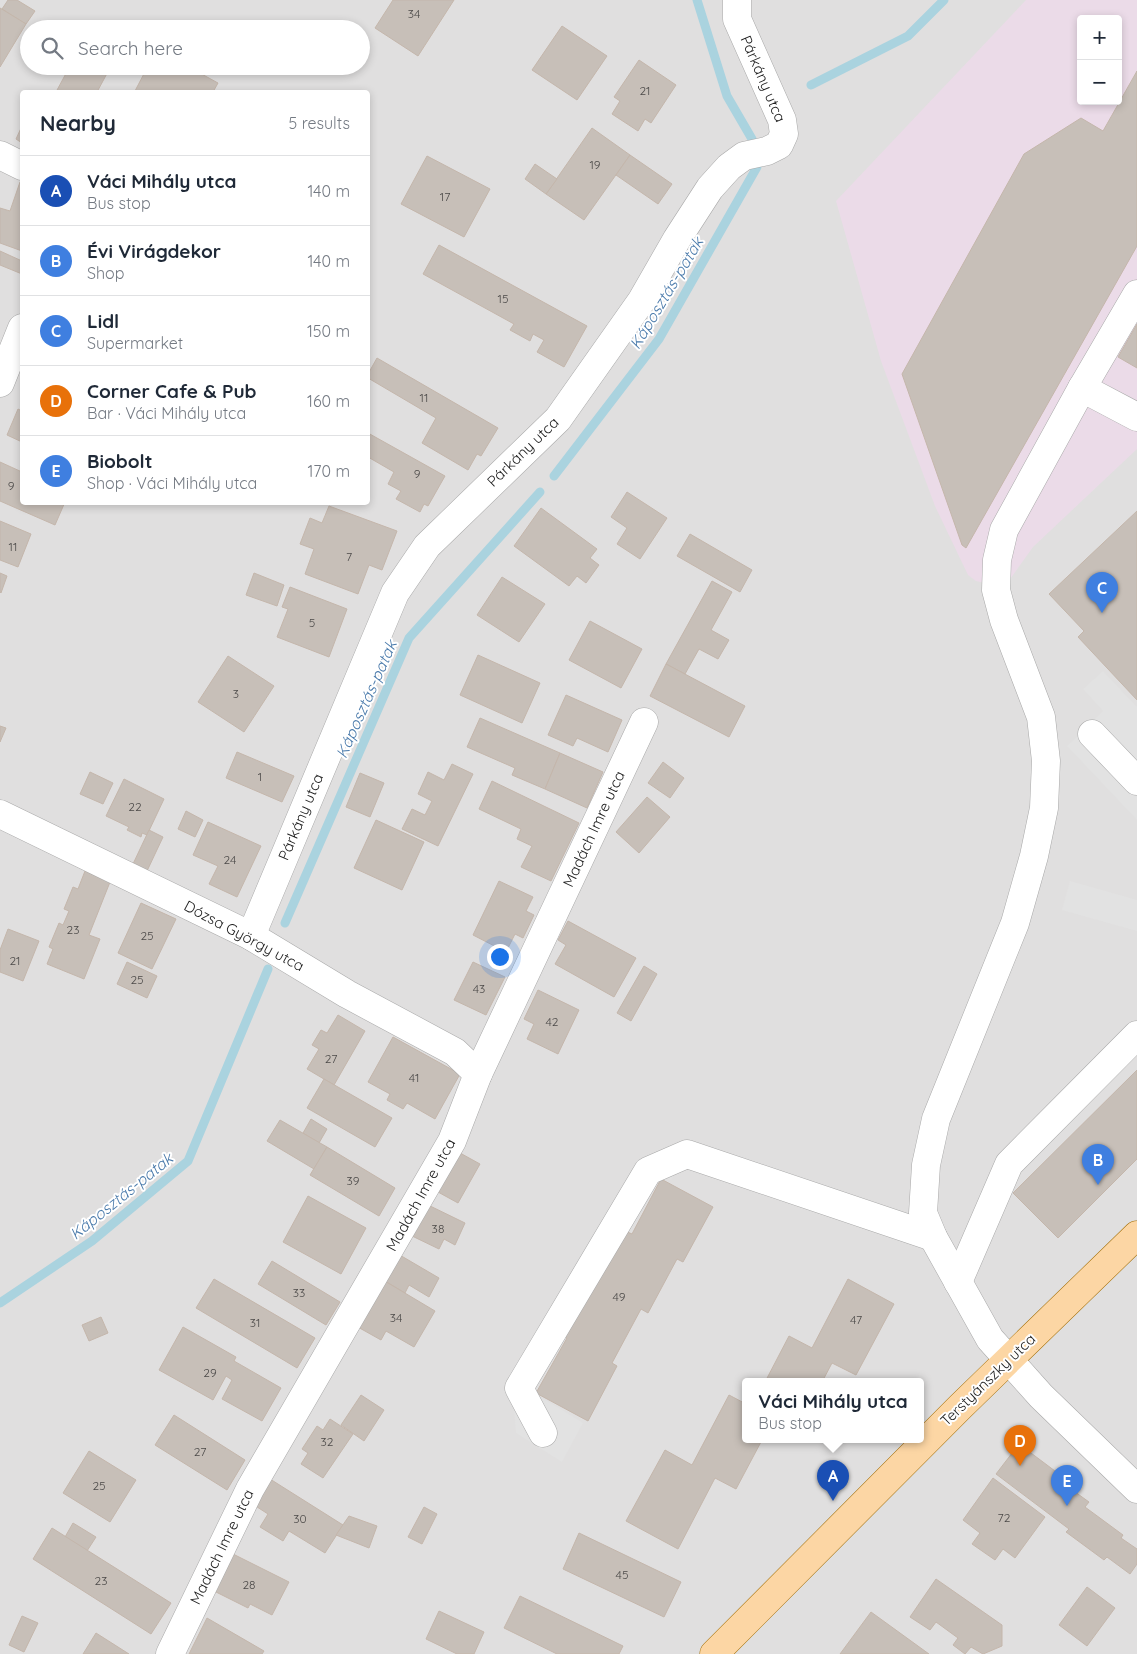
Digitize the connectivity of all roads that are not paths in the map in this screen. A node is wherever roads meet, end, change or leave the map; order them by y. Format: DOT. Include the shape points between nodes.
graph roads {
  1 [pos="737,0"];
  2 [pos="0,155"];
  3 [pos="20,165"];
  4 [pos="1137,294"];
  5 [pos="20,333"];
  6 [pos="0,382"];
  7 [pos="1082,388"];
  8 [pos="1137,417"];
  9 [pos="644,722"];
  10 [pos="1092,734"];
  11 [pos="1137,781"];
  12 [pos="0,814"];
  13 [pos="251,936"];
  14 [pos="1137,1035"];
  15 [pos="478,1074"];
  16 [pos="1137,1235"];
  17 [pos="933,1237"];
  18 [pos="958,1282"];
  19 [pos="1009,1361"];
  20 [pos="543,1433"];
  21 [pos="1137,1489"];
  22 [pos="170,1654"];
  23 [pos="714,1654"];
  1 -- 13 [label="street, Párkány utca" via="737,19 782,120 784,134 779,145 744,156 710,188 642,300 558,419 427,546 395,593"];
  2 -- 3 [label="street"];
  4 -- 7 [label="street"];
  5 -- 6 [label="street"];
  7 -- 8 [label="street"];
  7 -- 17 [label="street" via="1004,530 997,560 996,590 1000,605 1041,717 1046,761 1044,808 1015,923 936,1119 926,1165 923,1212"];
  9 -- 15 [label="street, Madách Imre utca"];
  10 -- 11 [label="street"];
  12 -- 13 [label="street, Dózsa György utca"];
  13 -- 15 [label="street, Dózsa György utca" via="347,994 455,1052"];
  14 -- 18 [label="street" via="1009,1164"];
  15 -- 22 [label="street, Madách Imre utca" via="452,1141 250,1489"];
  16 -- 19 [label="main road, Terstyánszky utca"];
  17 -- 18 [label="street"];
  17 -- 20 [label="street" via="687,1154 648,1170 519,1388"];
  18 -- 19 [label="street" via="990,1340"];
  19 -- 21 [label="street"];
  19 -- 23 [label="main road, Terstyánszky utca"];
}
